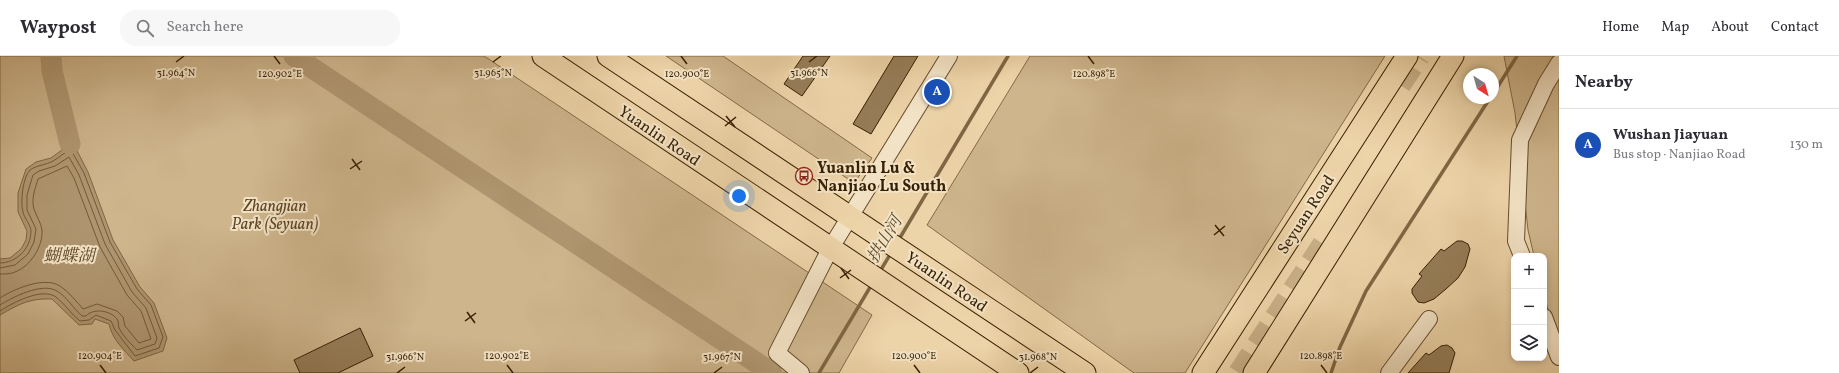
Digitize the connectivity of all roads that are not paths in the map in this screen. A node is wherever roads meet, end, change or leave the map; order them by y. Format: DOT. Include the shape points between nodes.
graph roads {
  1 [pos="543,56"];
  2 [pos="608,56"];
  3 [pos="949,56"];
  4 [pos="1408,56"];
  5 [pos="1453,56"];
  6 [pos="1559,63"];
  7 [pos="851,217"];
  8 [pos="830,249"];
  9 [pos="1521,253"];
  10 [pos="1429,319"];
  11 [pos="1547,325"];
  12 [pos="1559,357"];
  13 [pos="801,373"];
  14 [pos="1018,373"];
  15 [pos="1085,373"];
  16 [pos="1203,373"];
  17 [pos="1254,373"];
  18 [pos="1389,373"];
  1 -- 8 [label="main road, Yuanlin Road"];
  2 -- 7 [label="main road, Yuanlin Road"];
  3 -- 7 [label="street"];
  4 -- 16 [label="main road, Seyuan Road"];
  5 -- 17 [label="main road"];
  6 -- 9 [label="street" via="1546,84 1520,140 1516,241"];
  7 -- 8 [label="street"];
  7 -- 15 [label="main road, Yuanlin Road"];
  8 -- 13 [label="street" via="777,353"];
  8 -- 14 [label="main road, Yuanlin Road"];
  10 -- 18 [label="street"];
  11 -- 12 [label="street"];
}
